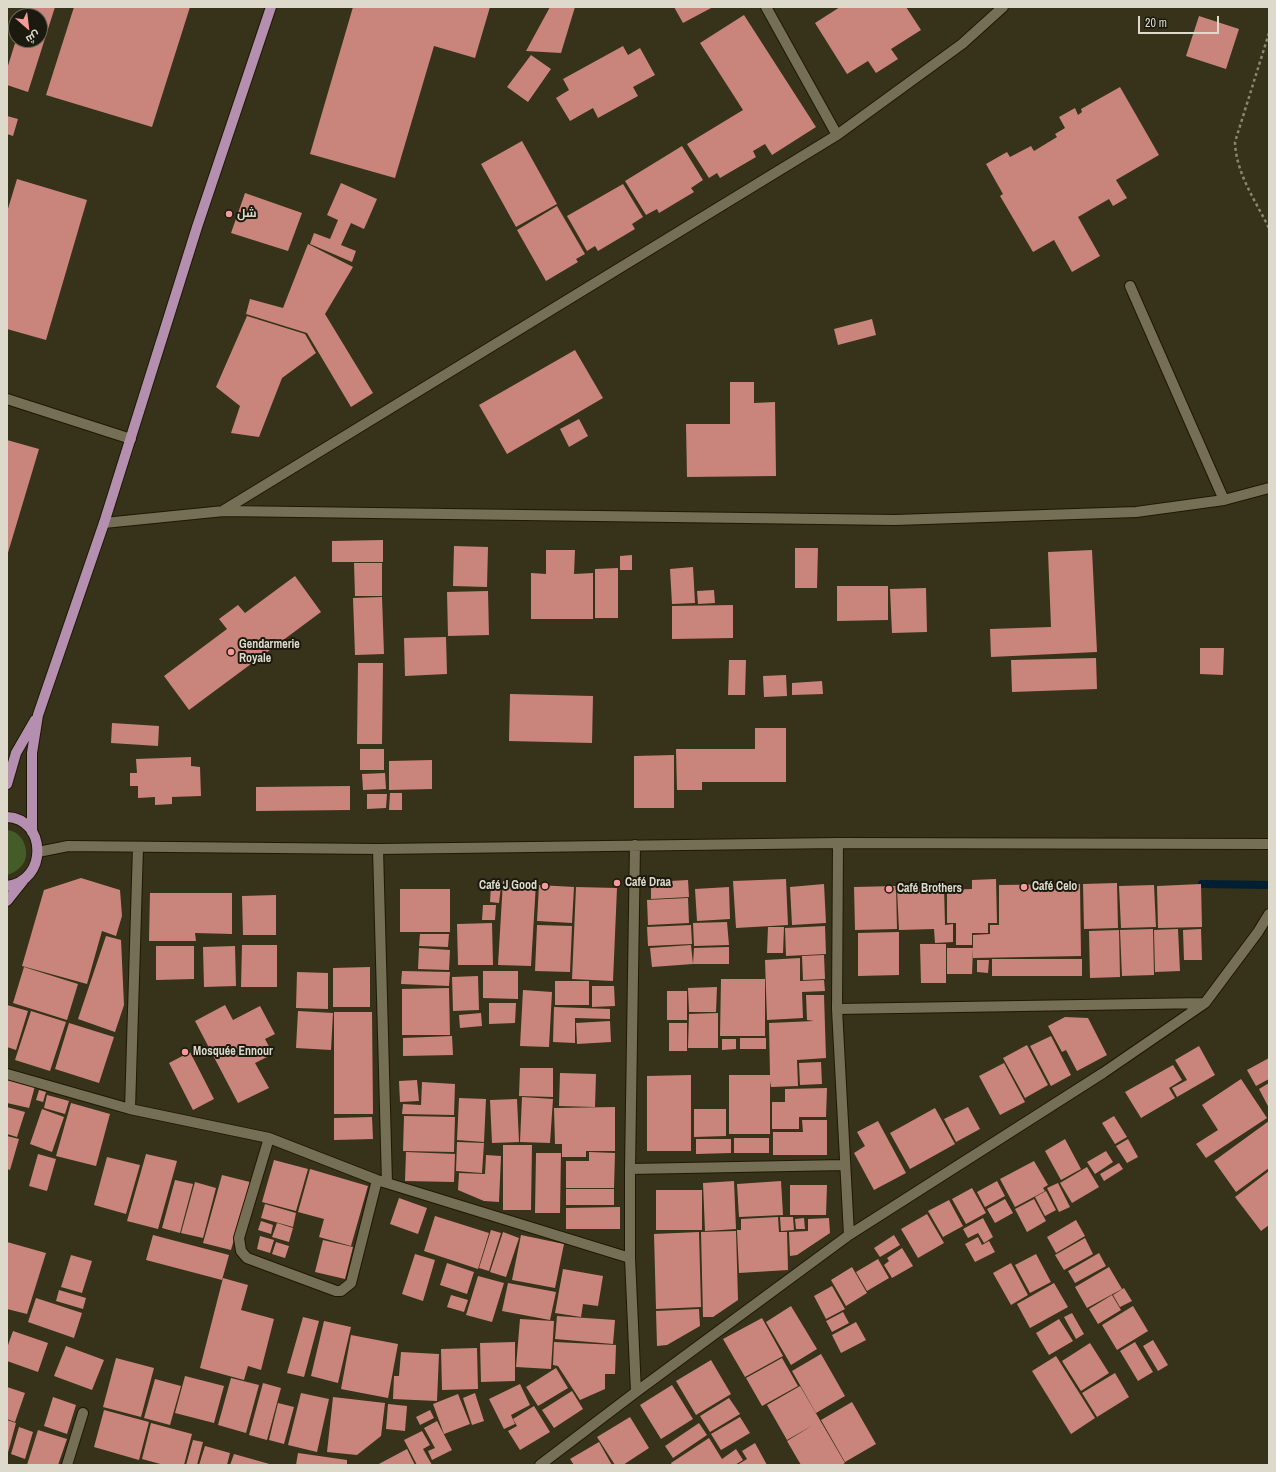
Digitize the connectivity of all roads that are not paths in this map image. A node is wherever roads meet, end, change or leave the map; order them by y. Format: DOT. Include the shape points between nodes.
graph roads {
  1 [pos="271,7"];
  2 [pos="766,7"];
  3 [pos="1003,7"];
  4 [pos="837,135"];
  5 [pos="1130,286"];
  6 [pos="7,399"];
  7 [pos="131,439"];
  8 [pos="1269,488"];
  9 [pos="1224,500"];
  10 [pos="224,510"];
  11 [pos="104,523"];
  12 [pos="38,714"];
  13 [pos="7,784"];
  14 [pos="7,817"];
  15 [pos="32,832"];
  16 [pos="838,843"];
  17 [pos="1269,844"];
  18 [pos="635,845"];
  19 [pos="138,847"];
  20 [pos="378,849"];
  21 [pos="38,852"];
  22 [pos="24,880"];
  23 [pos="7,886"];
  24 [pos="7,901"];
  25 [pos="1269,914"];
  26 [pos="1205,1003"];
  27 [pos="837,1009"];
  28 [pos="7,1074"];
  29 [pos="130,1109"];
  30 [pos="269,1138"];
  31 [pos="844,1165"];
  32 [pos="630,1169"];
  33 [pos="382,1181"];
  34 [pos="849,1235"];
  35 [pos="630,1258"];
  36 [pos="636,1392"];
  37 [pos="82,1414"];
  38 [pos="67,1465"];
  39 [pos="540,1465"];
  1 -- 7 [label="main road"];
  2 -- 4 [label="street"];
  3 -- 4 [label="street" via="962,44"];
  4 -- 10 [label="street"];
  5 -- 9 [label="street"];
  6 -- 7 [label="street"];
  7 -- 11 [label="main road"];
  8 -- 9 [label="street"];
  9 -- 10 [label="street" via="1136,512 895,520"];
  10 -- 11 [label="street"];
  11 -- 12 [label="main road"];
  12 -- 13 [label="main road" via="16,753"];
  12 -- 15 [label="main road" via="32,753"];
  14 -- 15 [label="main road" via="23,822"];
  15 -- 21 [label="main road" via="37,841"];
  16 -- 17 [label="street"];
  16 -- 18 [label="street"];
  16 -- 27 [label="street"];
  18 -- 20 [label="street"];
  18 -- 32 [label="street"];
  19 -- 20 [label="street"];
  19 -- 21 [label="street" via="68,846"];
  19 -- 29 [label="street"];
  20 -- 33 [label="street"];
  21 -- 22 [label="main road" via="32,872"];
  22 -- 23 [label="main road"];
  22 -- 24 [label="main road"];
  25 -- 26 [label="street"];
  26 -- 27 [label="street"];
  26 -- 34 [label="street" via="1103,1073"];
  27 -- 31 [label="street"];
  28 -- 29 [label="street"];
  29 -- 30 [label="street"];
  30 -- 33 [label="street"];
  30 -- 33 [label="street" via="239,1238 241,1252 247,1258 341,1291 351,1283"];
  31 -- 32 [label="street"];
  31 -- 34 [label="street"];
  32 -- 35 [label="street"];
  33 -- 35 [label="street"];
  34 -- 36 [label="street"];
  35 -- 36 [label="street"];
  36 -- 39 [label="street"];
  37 -- 38 [label="street"];
}
